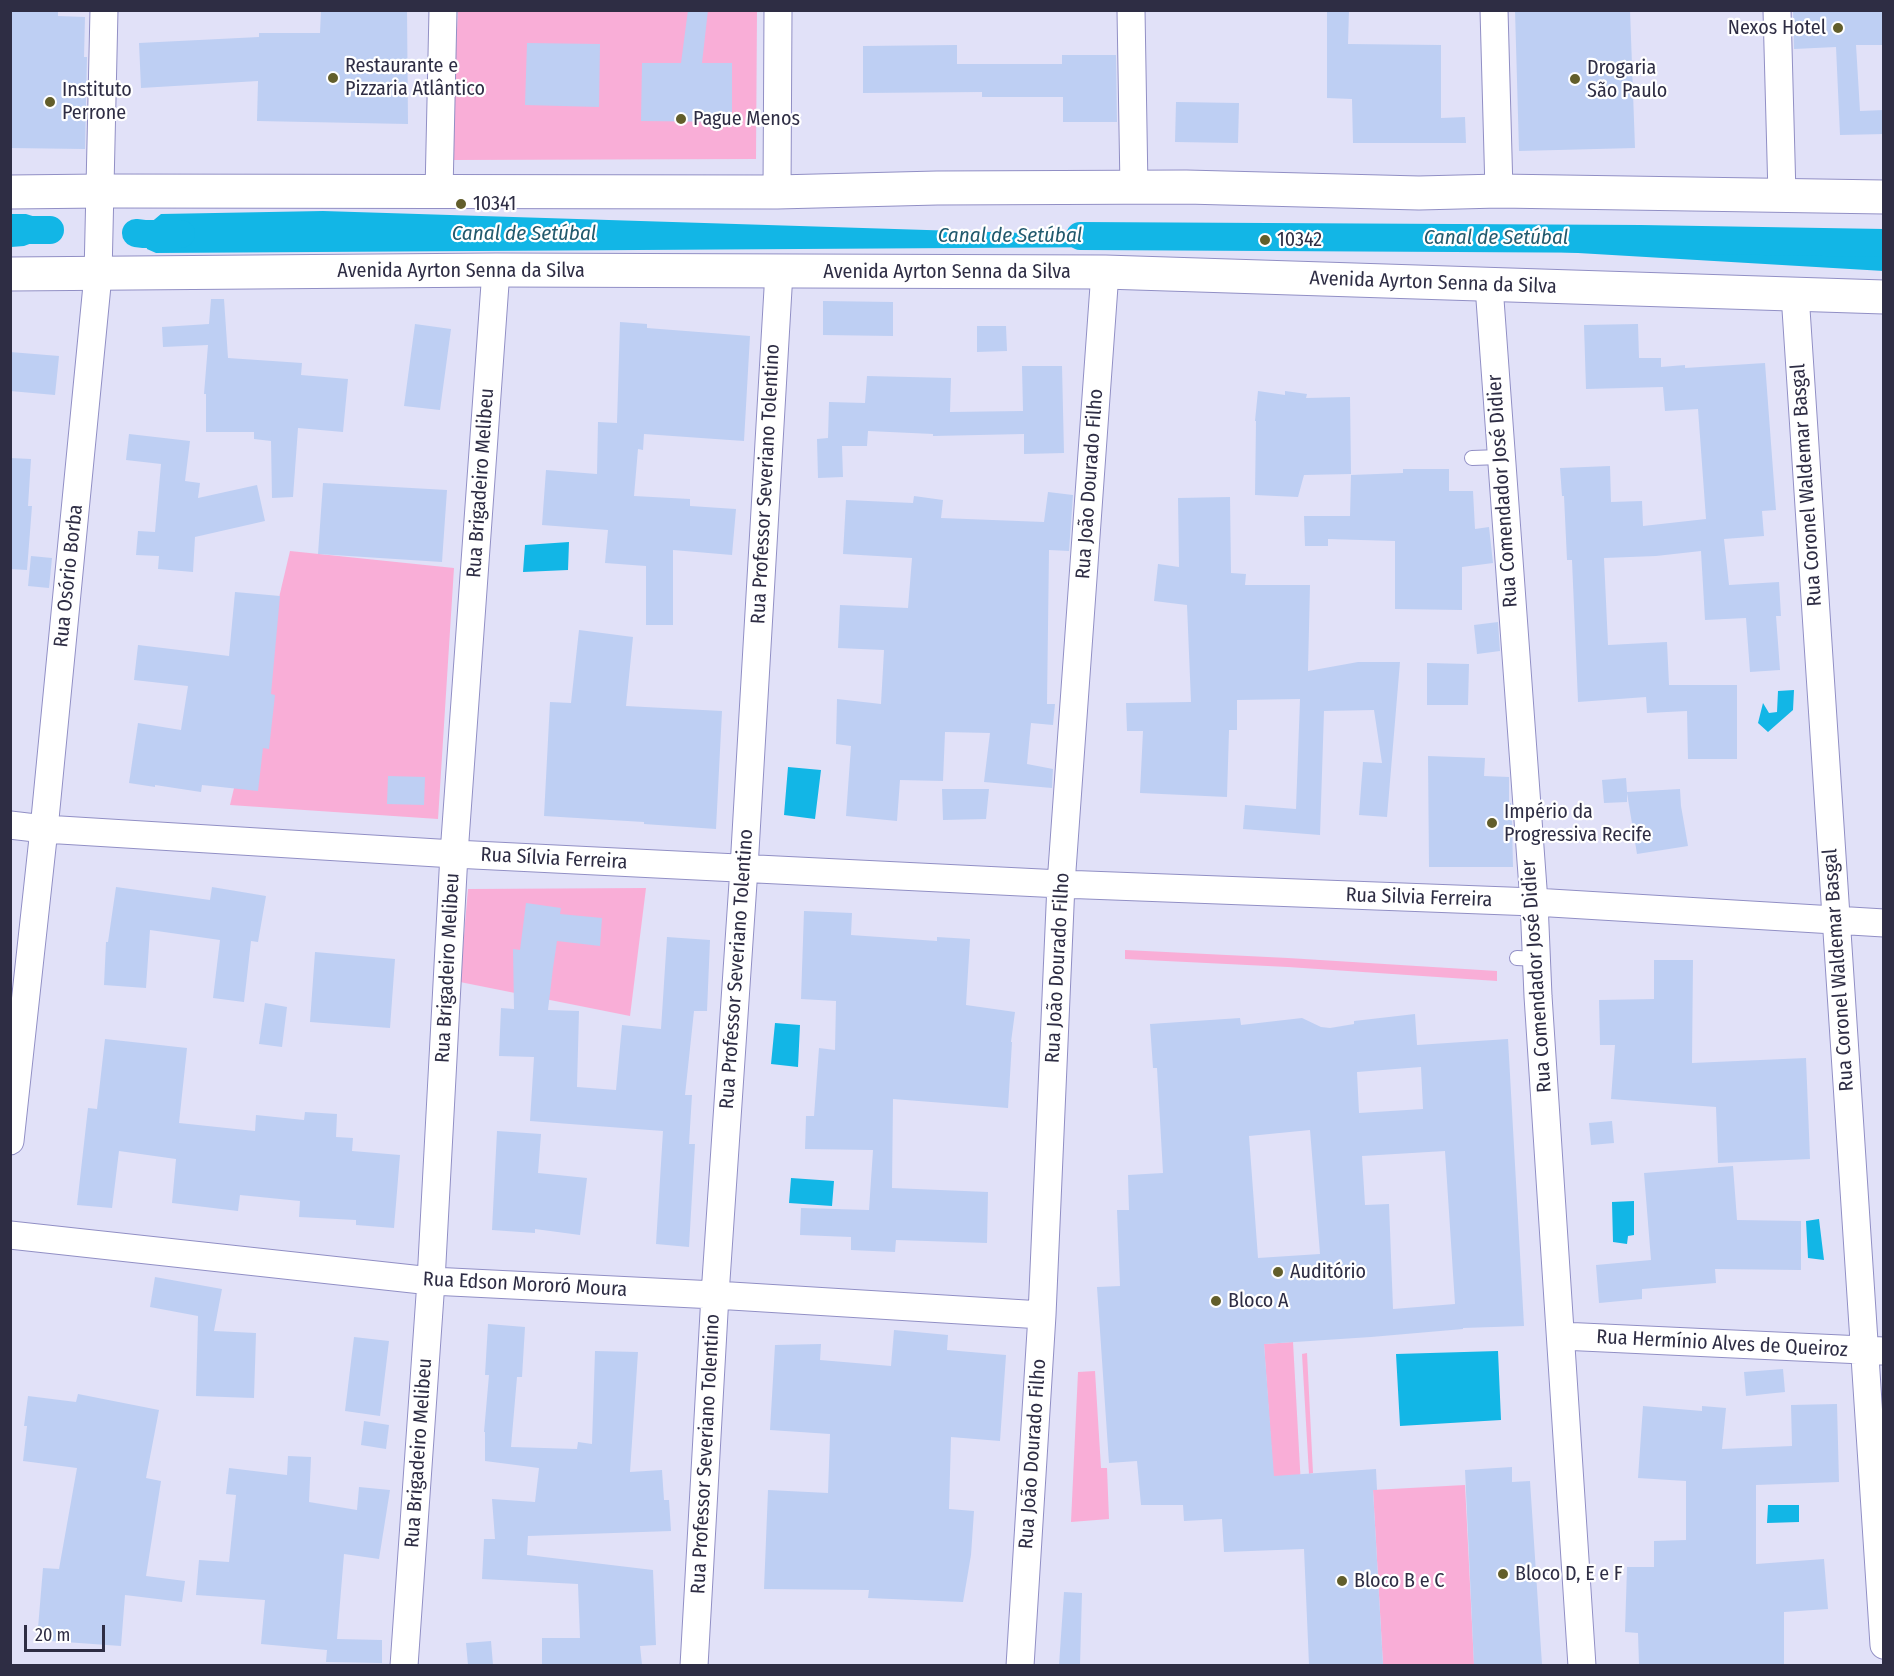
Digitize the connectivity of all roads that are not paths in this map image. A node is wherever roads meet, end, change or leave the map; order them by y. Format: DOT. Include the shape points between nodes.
graph roads {
  1 [pos="104,10"];
  2 [pos="443,10"];
  3 [pos="778,10"];
  4 [pos="1131,10"];
  5 [pos="1494,10"];
  6 [pos="1777,10"];
  7 [pos="1134,188"];
  8 [pos="102,191"];
  9 [pos="1499,191"];
  10 [pos="10,192"];
  11 [pos="439,192"];
  12 [pos="777,192"];
  13 [pos="1782,195"];
  14 [pos="1884,197"];
  15 [pos="496,270"];
  16 [pos="779,272"];
  17 [pos="1105,272"];
  18 [pos="10,274"];
  19 [pos="98,275"];
  20 [pos="1489,286"];
  21 [pos="1795,294"];
  22 [pos="1884,297"];
  23 [pos="1500,457"];
  24 [pos="1472,458"];
  25 [pos="10,825"];
  26 [pos="44,829"];
  27 [pos="454,854"];
  28 [pos="744,868"];
  29 [pos="1061,884"];
  30 [pos="1534,902"];
  31 [pos="1835,921"];
  32 [pos="1884,923"];
  33 [pos="10,1141"];
  34 [pos="10,1235"];
  35 [pos="430,1281"];
  36 [pos="715,1295"];
  37 [pos="1042,1315"];
  38 [pos="1561,1336"];
  39 [pos="1874,1350"];
  40 [pos="1884,1645"];
  41 [pos="404,1665"];
  42 [pos="694,1665"];
  43 [pos="1020,1665"];
  44 [pos="1582,1665"];
  1 -- 8 [label="street, Rua Osório Borba"];
  2 -- 11 [label="street"];
  3 -- 12 [label="street"];
  4 -- 7 [label="street"];
  5 -- 9 [label="street"];
  6 -- 13 [label="street"];
  7 -- 9 [label="main road"];
  7 -- 12 [label="main road"];
  8 -- 10 [label="main road"];
  8 -- 11 [label="main road"];
  8 -- 19 [label="street, Rua Osório Borba"];
  9 -- 13 [label="main road"];
  11 -- 12 [label="main road"];
  13 -- 14 [label="main road"];
  15 -- 16 [label="main road, Avenida Ayrton Senna da Silva"];
  15 -- 19 [label="main road, Avenida Ayrton Senna da Silva"];
  15 -- 27 [label="street, Rua Brigadeiro Melibeu"];
  16 -- 17 [label="main road, Avenida Ayrton Senna da Silva"];
  16 -- 28 [label="street, Rua Professor Severiano Tolentino"];
  17 -- 20 [label="main road, Avenida Ayrton Senna da Silva"];
  17 -- 29 [label="street, Rua João Dourado Filho"];
  18 -- 19 [label="main road, Avenida Ayrton Senna da Silva"];
  19 -- 26 [label="street, Rua Osório Borba"];
  20 -- 21 [label="main road, Avenida Ayrton Senna da Silva"];
  20 -- 23 [label="street, Rua Comendador José Didier"];
  21 -- 22 [label="main road, Avenida Ayrton Senna da Silva"];
  21 -- 31 [label="street, Rua Coronel Waldemar Basgal"];
  23 -- 24 [label="lane"];
  23 -- 30 [label="street, Rua Comendador José Didier"];
  25 -- 26 [label="street, Rua Sílvia Ferreira"];
  26 -- 27 [label="street, Rua Sílvia Ferreira"];
  26 -- 33 [label="street, Rua Osório Borba"];
  27 -- 28 [label="street, Rua Sílvia Ferreira"];
  27 -- 35 [label="street, Rua Brigadeiro Melibeu"];
  28 -- 29 [label="street, Rua Sílvia Ferreira"];
  28 -- 36 [label="street, Rua Professor Severiano Tolentino"];
  29 -- 30 [label="street, Rua Silvia Ferreira"];
  29 -- 37 [label="street, Rua João Dourado Filho"];
  30 -- 31 [label="street, Rua Silvia Ferreira"];
  30 -- 38 [label="street, Rua Comendador José Didier" via="1526,958"];
  31 -- 32 [label="street, Rua Silvia Ferreira"];
  31 -- 39 [label="street, Rua Coronel Waldemar Basgal"];
  34 -- 35 [label="street, Rua Edson Mororó Moura"];
  35 -- 36 [label="street, Rua Edson Mororó Moura"];
  35 -- 41 [label="street, Rua Brigadeiro Melibeu"];
  36 -- 37 [label="street, Rua Edson Mororó Moura"];
  36 -- 42 [label="street, Rua Professor Severiano Tolentino"];
  37 -- 43 [label="street, Rua João Dourado Filho"];
  38 -- 39 [label="street, Rua Hermínio Alves de Queiroz"];
  38 -- 44 [label="street, Rua Comendador José Didier"];
  39 -- 40 [label="street, Rua Coronel Waldemar Basgal"];
}
